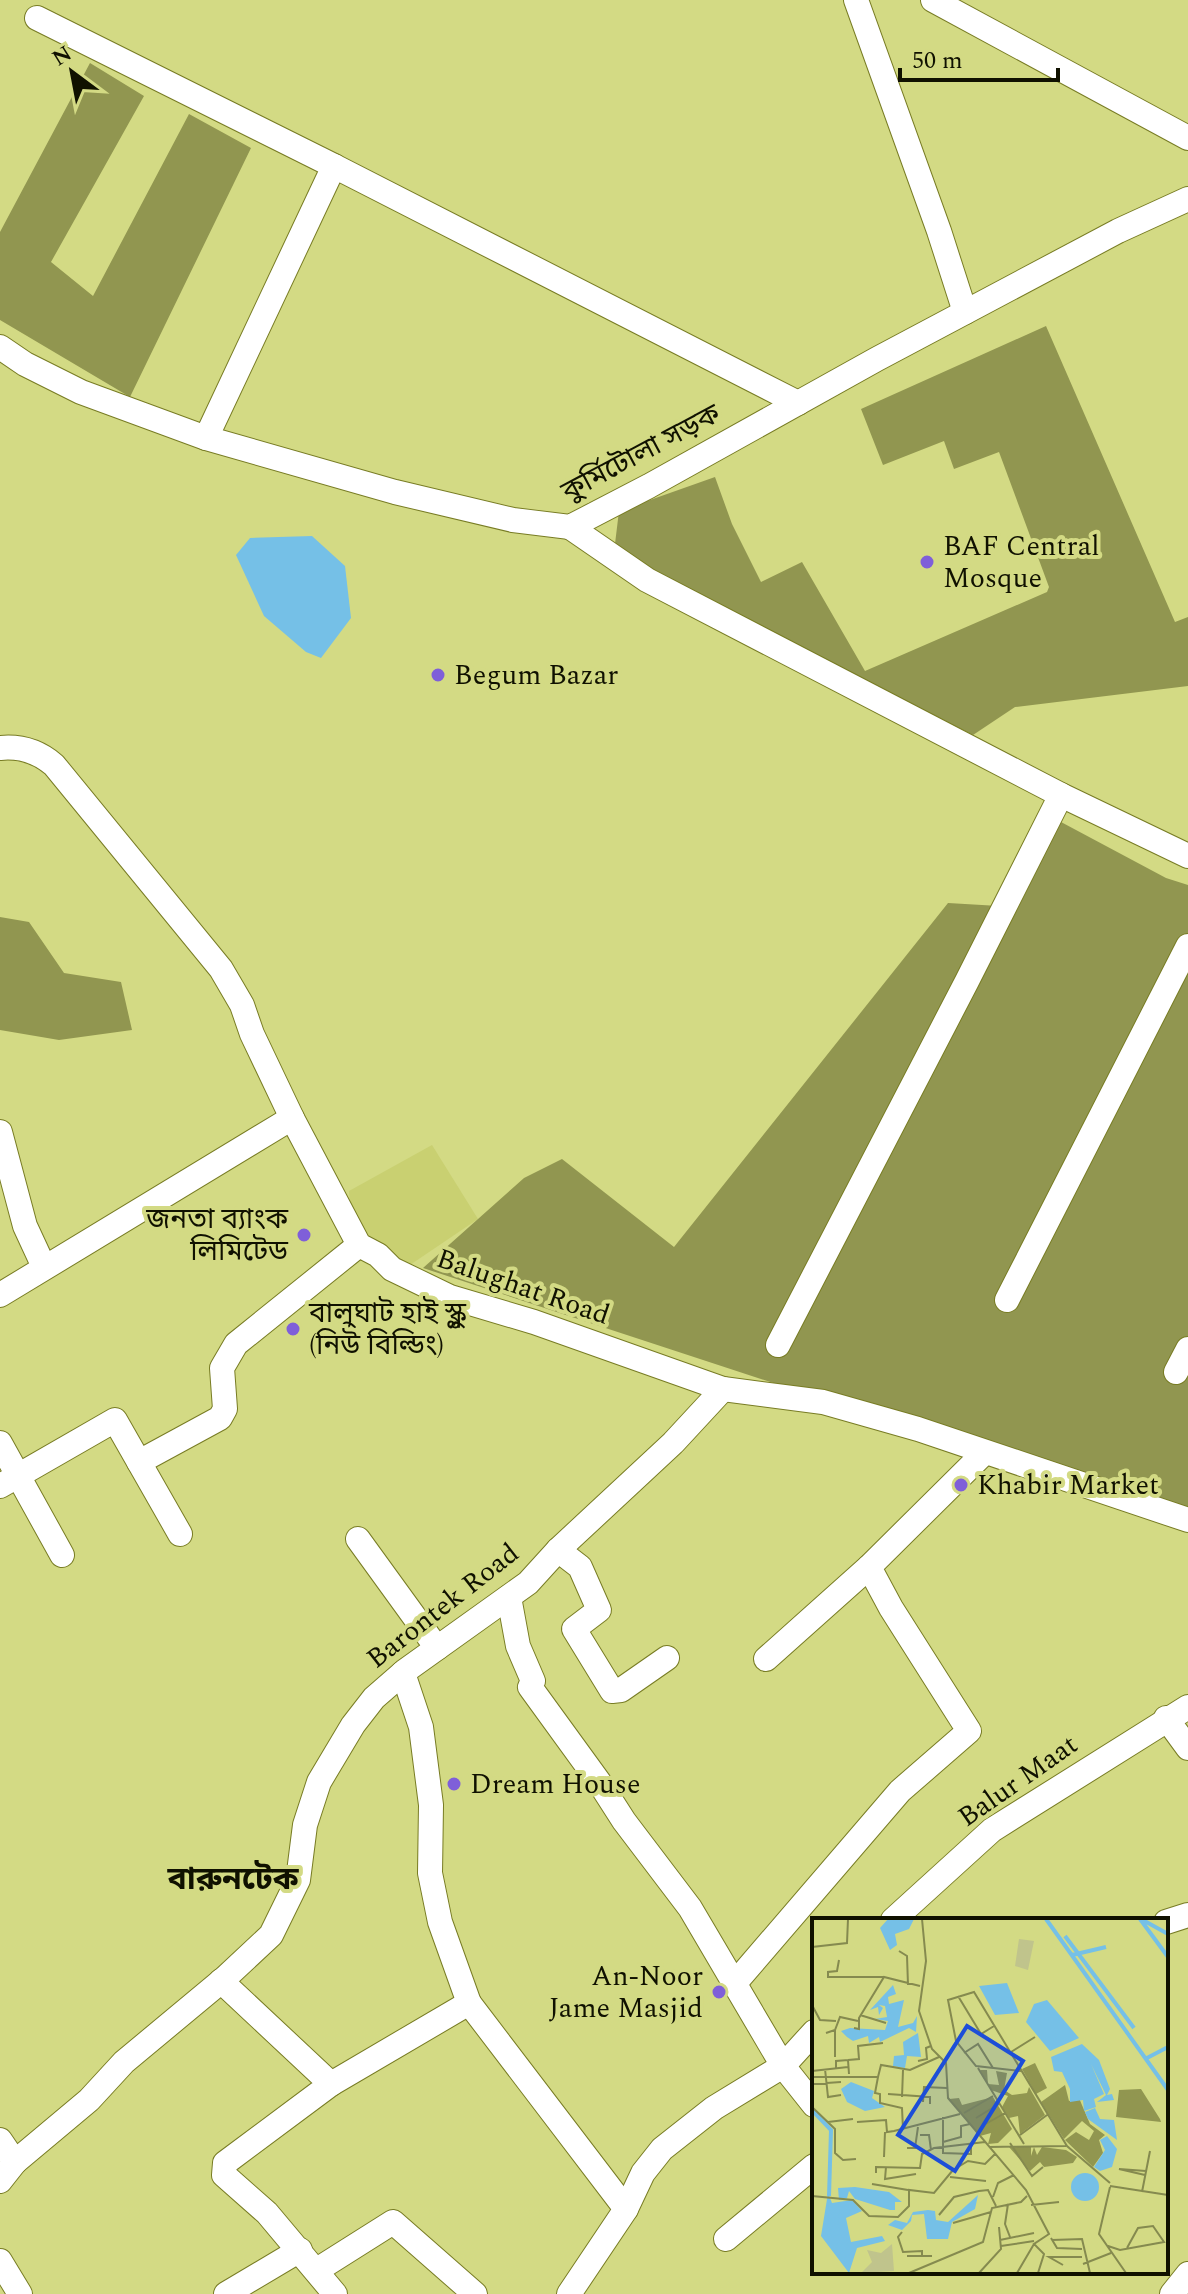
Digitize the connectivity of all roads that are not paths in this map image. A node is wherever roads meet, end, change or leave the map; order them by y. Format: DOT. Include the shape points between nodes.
graph roads {
  1 [pos="856,0"];
  2 [pos="933,0"];
  3 [pos="37,18"];
  4 [pos="1188,138"];
  5 [pos="334,166"];
  6 [pos="1188,199"];
  7 [pos="965,312"];
  8 [pos="0,347"];
  9 [pos="798,403"];
  10 [pos="206,438"];
  11 [pos="570,527"];
  12 [pos="0,748"];
  13 [pos="1061,795"];
  14 [pos="1188,856"];
  15 [pos="1188,946"];
  16 [pos="292,1118"];
  17 [pos="0,1132"];
  18 [pos="359,1245"];
  19 [pos="44,1267"];
  20 [pos="0,1295"];
  21 [pos="1007,1300"];
  22 [pos="778,1345"];
  23 [pos="1188,1349"];
  24 [pos="1176,1372"];
  25 [pos="723,1389"];
  26 [pos="0,1443"];
  27 [pos="984,1453"];
  28 [pos="139,1462"];
  29 [pos="9,1481"];
  30 [pos="1188,1520"];
  31 [pos="180,1534"];
  32 [pos="358,1539"];
  33 [pos="558,1550"];
  34 [pos="62,1555"];
  35 [pos="869,1567"];
  36 [pos="509,1597"];
  37 [pos="437,1648"];
  38 [pos="667,1658"];
  39 [pos="766,1659"];
  40 [pos="403,1673"];
  41 [pos="1188,1707"];
  42 [pos="1166,1718"];
  43 [pos="1188,1748"];
  44 [pos="1188,1915"];
  45 [pos="895,1918"];
  46 [pos="1168,1921"];
  47 [pos="221,1981"];
  48 [pos="735,1983"];
  49 [pos="469,2003"];
  50 [pos="812,2034"];
  51 [pos="783,2066"];
  52 [pos="331,2084"];
  53 [pos="812,2102"];
  54 [pos="0,2140"];
  55 [pos="812,2168"];
  56 [pos="7,2171"];
  57 [pos="626,2209"];
  58 [pos="726,2239"];
  59 [pos="300,2250"];
  60 [pos="0,2261"];
  61 [pos="317,2270"];
  62 [pos="1188,2274"];
  63 [pos="20,2294"];
  64 [pos="226,2294"];
  65 [pos="335,2294"];
  66 [pos="475,2294"];
  67 [pos="569,2294"];
  68 [pos="1172,2294"];
  1 -- 7 [label="street"];
  2 -- 4 [label="street"];
  3 -- 5 [label="street"];
  5 -- 9 [label="street"];
  5 -- 10 [label="street"];
  6 -- 7 [label="street, কুর্মিটোলা সড়ক"];
  7 -- 9 [label="street, কুর্মিটোলা সড়ক"];
  8 -- 10 [label="street, কুর্মিটোলা সড়ক" via="81,392"];
  9 -- 11 [label="street, কুর্মিটোলা সড়ক"];
  10 -- 11 [label="street, কুর্মিটোলা সড়ক" via="395,492 513,520"];
  11 -- 13 [label="street" via="647,580"];
  12 -- 16 [label="street, Balughat Road" via="42,755 54,765 186,923 242,1005"];
  13 -- 14 [label="street"];
  13 -- 22 [label="street"];
  15 -- 21 [label="street"];
  16 -- 18 [label="street, Balughat Road"];
  16 -- 19 [label="street"];
  17 -- 19 [label="street" via="25,1226"];
  18 -- 25 [label="street, Balughat Road" via="392,1269 450,1297"];
  18 -- 28 [label="street" via="236,1344 222,1368 225,1409 220,1418"];
  19 -- 20 [label="street"];
  23 -- 24 [label="street"];
  25 -- 27 [label="street, Balughat Road" via="823,1402"];
  25 -- 33 [label="street, Barontek Road"];
  26 -- 29 [label="street"];
  27 -- 30 [label="street, Balughat Road"];
  27 -- 35 [label="street"];
  28 -- 29 [label="street" via="115,1420"];
  28 -- 31 [label="street"];
  29 -- 34 [label="street"];
  32 -- 37 [label="street"];
  33 -- 36 [label="street, Barontek Road"];
  33 -- 38 [label="street" via="580,1567 599,1610 574,1629 612,1691"];
  35 -- 39 [label="street"];
  35 -- 48 [label="street" via="970,1728 900,1791"];
  36 -- 37 [label="street, Barontek Road"];
  36 -- 48 [label="street" via="518,1646 533,1681 530,1687 690,1908"];
  37 -- 40 [label="street, Barontek Road"];
  40 -- 47 [label="street, Barontek Road" via="353,1725 319,1782 305,1825 298,1880 271,1935"];
  40 -- 49 [label="street" via="421,1727 431,1805 432,1885"];
  41 -- 42 [label="street, Balur Maat"];
  42 -- 43 [label="street"];
  42 -- 45 [label="street, Balur Maat" via="992,1830"];
  44 -- 46 [label="street"];
  47 -- 52 [label="street"];
  47 -- 56 [label="street, Barontek Road"];
  48 -- 51 [label="street"];
  49 -- 52 [label="street"];
  49 -- 57 [label="street"];
  50 -- 51 [label="street"];
  51 -- 53 [label="street"];
  51 -- 57 [label="street" via="714,2108 662,2149"];
  52 -- 59 [label="street" via="223,2169"];
  54 -- 56 [label="street"];
  55 -- 58 [label="street"];
  57 -- 67 [label="street"];
  59 -- 61 [label="street"];
  59 -- 64 [label="street"];
  60 -- 63 [label="street"];
  61 -- 65 [label="street"];
  61 -- 66 [label="street" via="393,2222"];
  62 -- 68 [label="street"];
}
